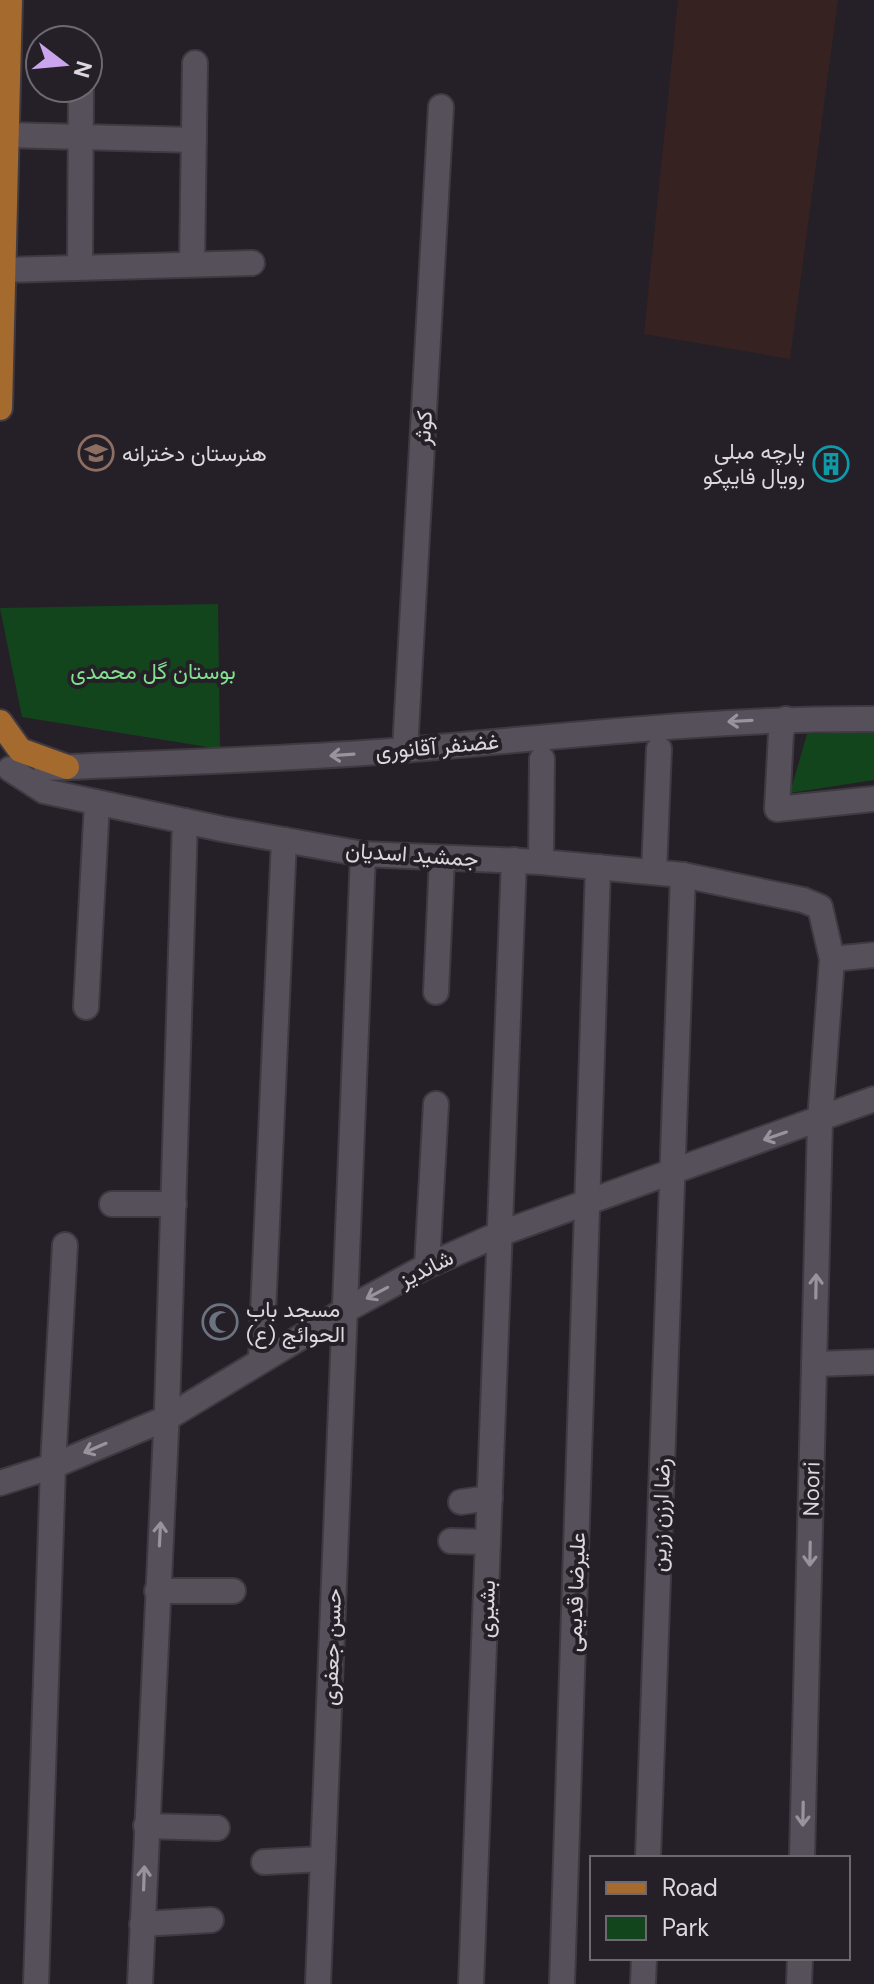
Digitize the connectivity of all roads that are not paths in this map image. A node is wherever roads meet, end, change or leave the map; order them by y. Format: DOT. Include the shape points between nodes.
graph roads {
  1 [pos="10,0"];
  2 [pos="195,63"];
  3 [pos="81,104"];
  4 [pos="441,107"];
  5 [pos="8,135"];
  6 [pos="81,137"];
  7 [pos="194,140"];
  8 [pos="252,263"];
  9 [pos="192,264"];
  10 [pos="80,267"];
  11 [pos="3,270"];
  12 [pos="0,408"];
  13 [pos="786,719"];
  14 [pos="874,719"];
  15 [pos="0,722"];
  16 [pos="659,749"];
  17 [pos="405,750"];
  18 [pos="542,759"];
  19 [pos="67,767"];
  20 [pos="5,770"];
  21 [pos="874,799"];
  22 [pos="97,803"];
  23 [pos="185,821"];
  24 [pos="284,840"];
  25 [pos="363,854"];
  26 [pos="442,859"];
  27 [pos="514,860"];
  28 [pos="541,862"];
  29 [pos="598,867"];
  30 [pos="654,872"];
  31 [pos="683,875"];
  32 [pos="820,907"];
  33 [pos="874,955"];
  34 [pos="832,959"];
  35 [pos="436,992"];
  36 [pos="86,1007"];
  37 [pos="874,1099"];
  38 [pos="436,1104"];
  39 [pos="820,1121"];
  40 [pos="672,1171"];
  41 [pos="589,1200"];
  42 [pos="112,1204"];
  43 [pos="174,1204"];
  44 [pos="499,1234"];
  45 [pos="65,1245"];
  46 [pos="427,1266"];
  47 [pos="344,1311"];
  48 [pos="261,1358"];
  49 [pos="874,1362"];
  50 [pos="814,1364"];
  51 [pos="167,1418"];
  52 [pos="53,1466"];
  53 [pos="0,1483"];
  54 [pos="490,1498"];
  55 [pos="461,1502"];
  56 [pos="451,1541"];
  57 [pos="488,1542"];
  58 [pos="157,1591"];
  59 [pos="233,1591"];
  60 [pos="146,1826"];
  61 [pos="217,1828"];
  62 [pos="648,1856"];
  63 [pos="802,1856"];
  64 [pos="323,1859"];
  65 [pos="264,1862"];
  66 [pos="211,1920"];
  67 [pos="142,1924"];
  68 [pos="644,1960"];
  69 [pos="800,1960"];
  70 [pos="36,1984"];
  71 [pos="140,1984"];
  72 [pos="318,1984"];
  73 [pos="471,1984"];
  74 [pos="562,1984"];
  75 [pos="643,1984"];
  76 [pos="799,1984"];
  1 -- 5 [label="main road"];
  2 -- 7 [label="street"];
  3 -- 6 [label="street"];
  4 -- 17 [label="street, کوثر"];
  5 -- 6 [label="street"];
  5 -- 11 [label="main road"];
  6 -- 7 [label="street"];
  6 -- 10 [label="street"];
  7 -- 9 [label="street"];
  8 -- 9 [label="street"];
  9 -- 10 [label="street"];
  10 -- 11 [label="street"];
  11 -- 12 [label="main road"];
  13 -- 14 [label="street, غضنفر آقانوری"];
  13 -- 17 [label="street, غضنفر آقانوری, one-way"];
  13 -- 21 [label="street" via="777,809"];
  15 -- 19 [label="main road" via="20,750"];
  16 -- 30 [label="street"];
  17 -- 19 [label="street, غضنفر آقانوری, one-way"];
  18 -- 28 [label="street"];
  19 -- 20 [label="street, غضنفر آقانوری"];
  20 -- 22 [label="street, جمشید اسدیان" via="44,791"];
  22 -- 23 [label="street, جمشید اسدیان"];
  22 -- 36 [label="street"];
  23 -- 24 [label="street, جمشید اسدیان"];
  23 -- 43 [label="street"];
  24 -- 25 [label="street, جمشید اسدیان"];
  24 -- 48 [label="street"];
  25 -- 26 [label="street, جمشید اسدیان"];
  25 -- 47 [label="street, حسن جعفری"];
  26 -- 27 [label="street, جمشید اسدیان"];
  26 -- 35 [label="street"];
  27 -- 28 [label="street, جمشید اسدیان"];
  27 -- 44 [label="street, بشیری"];
  28 -- 29 [label="street, جمشید اسدیان"];
  29 -- 30 [label="street, جمشید اسدیان"];
  29 -- 41 [label="street, علیرضا قدیمی"];
  30 -- 31 [label="street, جمشید اسدیان"];
  31 -- 32 [label="street, جمشید اسدیان"];
  31 -- 40 [label="street, رضا ارزن زرین"];
  32 -- 34 [label="street, Noori"];
  33 -- 34 [label="street"];
  34 -- 39 [label="street, Noori"];
  37 -- 39 [label="street, شاندیز"];
  38 -- 46 [label="street"];
  39 -- 40 [label="street, شاندیز, one-way"];
  50 -- 39 [label="street, Noori, one-way"];
  40 -- 41 [label="street, شاندیز"];
  40 -- 62 [label="street, رضا ارزن زرین"];
  41 -- 44 [label="street, شاندیز"];
  41 -- 74 [label="street, علیرضا قدیمی"];
  42 -- 43 [label="street"];
  43 -- 51 [label="street"];
  44 -- 46 [label="street, شاندیز"];
  44 -- 54 [label="street, بشیری"];
  45 -- 52 [label="street"];
  46 -- 47 [label="street, شاندیز, one-way"];
  47 -- 48 [label="street, شاندیز"];
  47 -- 64 [label="street, حسن جعفری"];
  48 -- 51 [label="street, شاندیز"];
  49 -- 50 [label="street"];
  50 -- 63 [label="street, Noori, one-way"];
  51 -- 52 [label="street, شاندیز, one-way"];
  58 -- 51 [label="street, one-way"];
  52 -- 53 [label="street, شاندیز"];
  52 -- 70 [label="street"];
  54 -- 55 [label="street"];
  54 -- 57 [label="street, بشیری"];
  56 -- 57 [label="street"];
  57 -- 73 [label="street, بشیری"];
  58 -- 59 [label="street"];
  58 -- 60 [label="street"];
  60 -- 61 [label="street"];
  67 -- 60 [label="street, one-way"];
  64 -- 65 [label="street"];
  64 -- 72 [label="street, حسن جعفری"];
  66 -- 67 [label="street"];
  67 -- 71 [label="street"];
  68 -- 75 [label="street"];
  69 -- 76 [label="street"];
}
